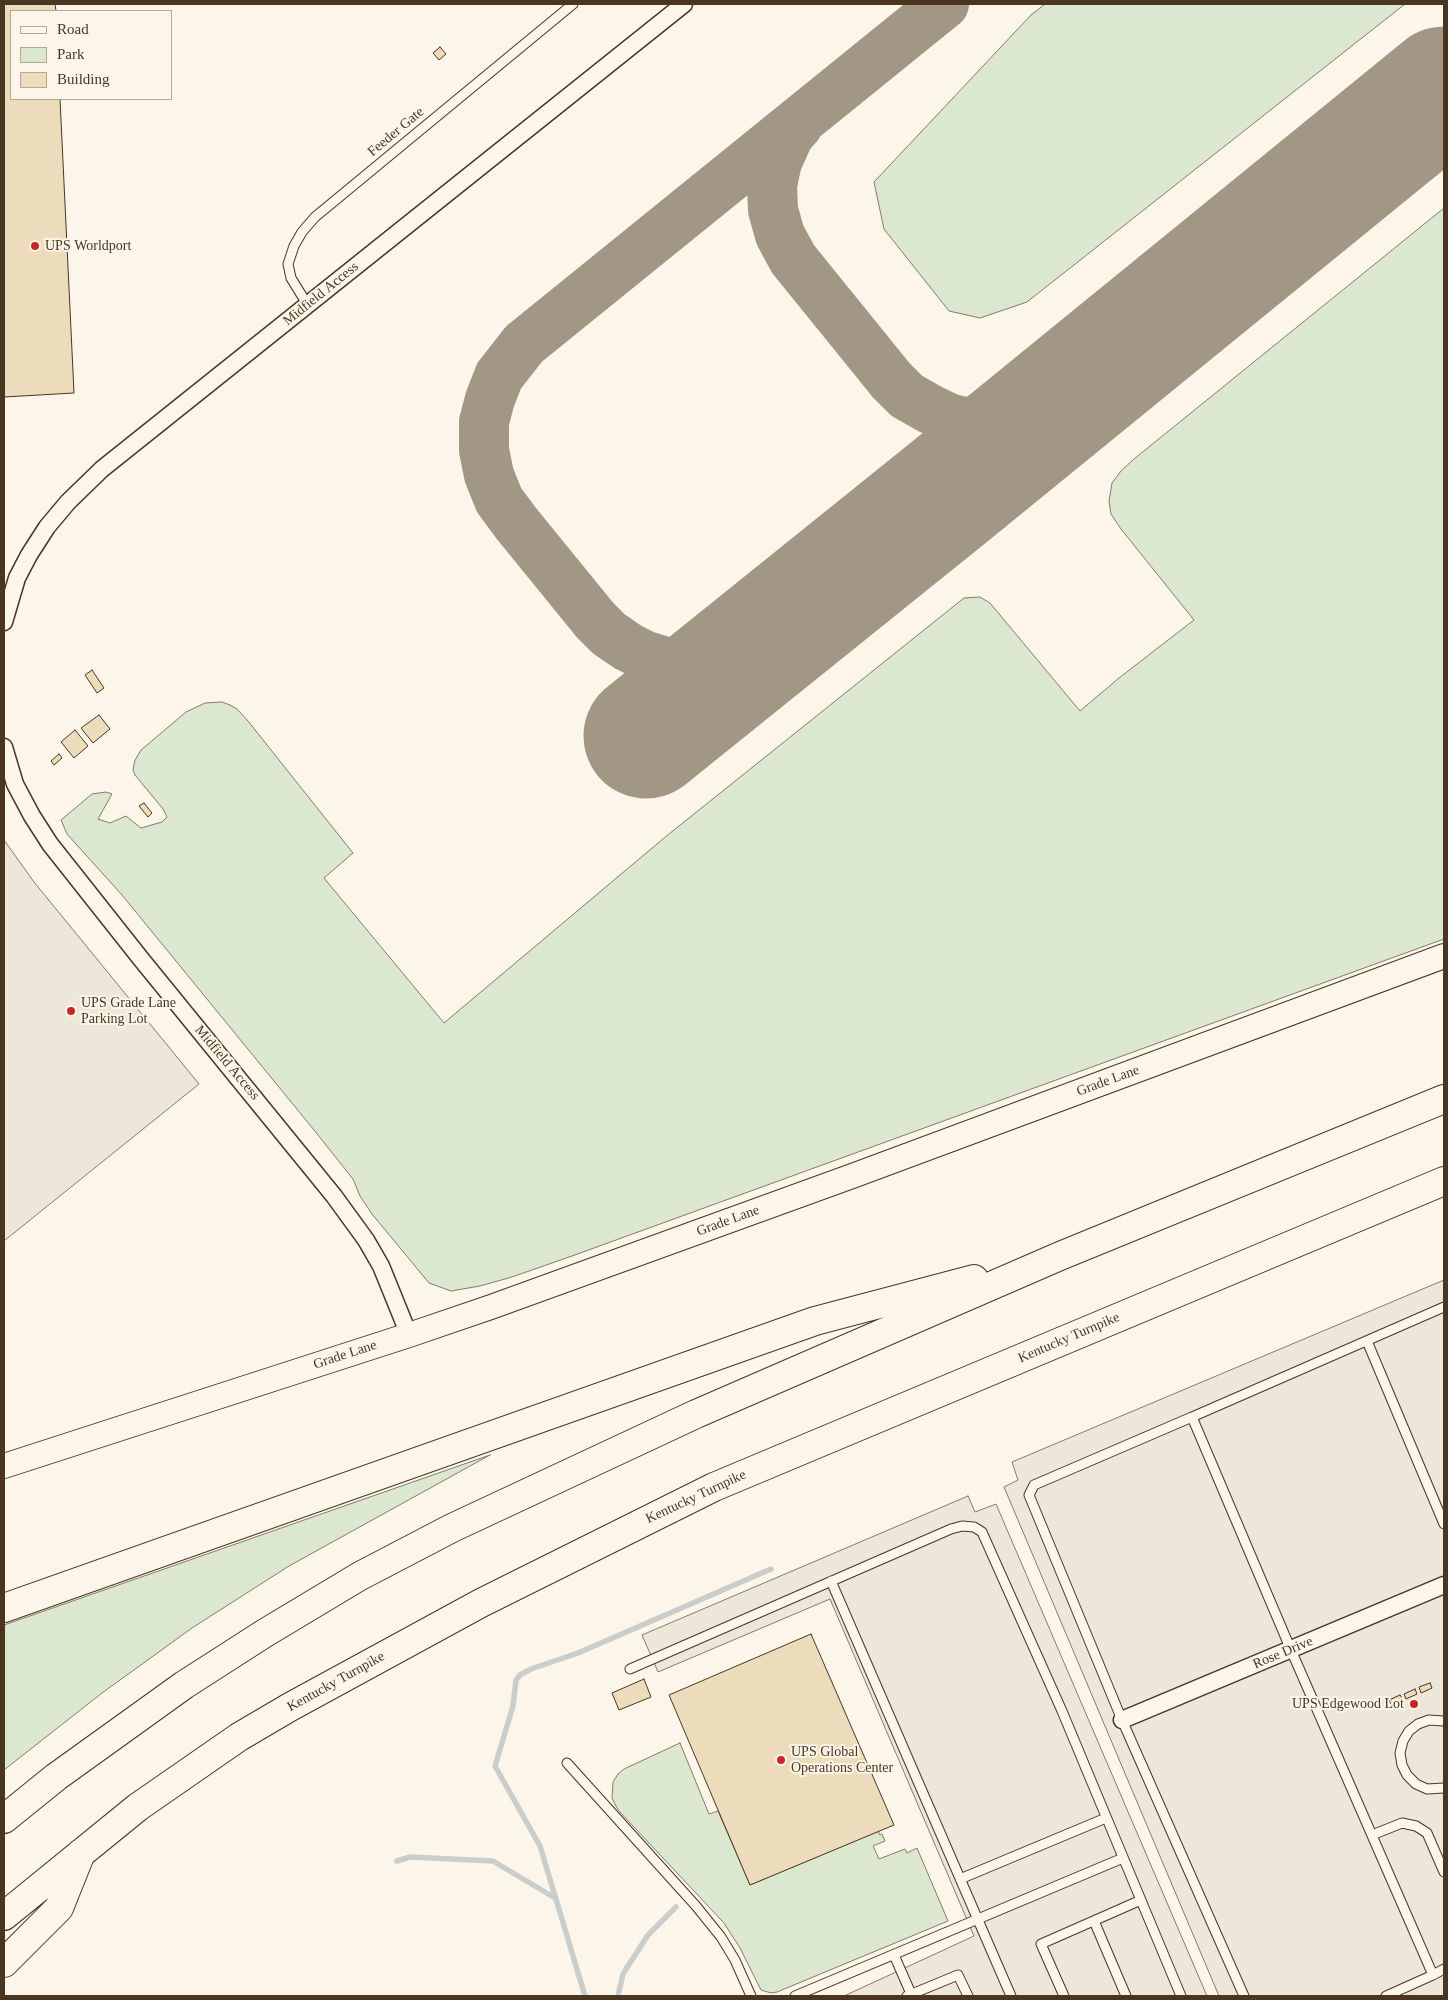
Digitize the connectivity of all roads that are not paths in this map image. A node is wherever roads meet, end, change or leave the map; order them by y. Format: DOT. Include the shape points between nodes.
graph roads {
  1 [pos="572,4"];
  2 [pos="684,4"];
  3 [pos="307,304"];
  4 [pos="4,622"];
  5 [pos="4,747"];
  6 [pos="1444,956"];
  7 [pos="1444,1099"];
  8 [pos="1444,1181"];
  9 [pos="1060,1256"];
  10 [pos="1444,1307"];
  11 [pos="409,1335"];
  12 [pos="1367,1341"];
  13 [pos="1192,1417"];
  14 [pos="4,1466"];
  15 [pos="1444,1524"];
  16 [pos="831,1581"];
  17 [pos="1444,1585"];
  18 [pos="4,1608"];
  19 [pos="1291,1650"];
  20 [pos="630,1669"];
  21 [pos="1122,1720"];
  22 [pos="1444,1721"];
  23 [pos="567,1763"];
  24 [pos="1444,1788"];
  25 [pos="1106,1818"];
  26 [pos="4,1819"];
  27 [pos="1372,1835"];
  28 [pos="82,1852"];
  29 [pos="1123,1858"];
  30 [pos="1444,1872"];
  31 [pos="960,1879"];
  32 [pos="1141,1900"];
  33 [pos="4,1916"];
  34 [pos="978,1920"];
  35 [pos="1094,1921"];
  36 [pos="894,1955"];
  37 [pos="4,1963"];
  38 [pos="1444,1969"];
  39 [pos="1433,1975"];
  40 [pos="751,1996"];
  41 [pos="795,1996"];
  42 [pos="910,1996"];
  43 [pos="968,1996"];
  44 [pos="1011,1996"];
  45 [pos="1064,1996"];
  46 [pos="1126,1996"];
  47 [pos="1181,1996"];
  48 [pos="1244,1996"];
  49 [pos="1386,1996"];
  1 -- 3 [label="lane, Feeder Gate" via="315,217 302,232 288,264 290,278"];
  2 -- 3 [label="street, Midfield Access"];
  3 -- 4 [label="street, Midfield Access" via="102,469 68,502 29,555 17,578"];
  5 -- 11 [label="street, Midfield Access" via="15,784 50,844 366,1240 381,1266"];
  6 -- 11 [label="main road, Grade Lane" via="854,1175"];
  7 -- 9 [label="highway"];
  8 -- 28 [label="highway, Kentucky Turnpike" via="714,1487 481,1603 290,1706 138,1807"];
  9 -- 18 [label="highway" via="815,1321"];
  9 -- 26 [label="highway" via="572,1471 360,1576 184,1685 56,1776"];
  10 -- 12 [label="lane"];
  11 -- 14 [label="main road, Grade Lane"];
  12 -- 13 [label="lane"];
  12 -- 15 [label="lane"];
  13 -- 19 [label="lane"];
  13 -- 21 [label="lane" via="1034,1485 1029,1495"];
  16 -- 20 [label="lane"];
  16 -- 25 [label="lane" via="951,1528 974,1527 982,1532"];
  16 -- 31 [label="lane"];
  17 -- 19 [label="street, Rose Drive"];
  19 -- 21 [label="street, Rose Drive"];
  19 -- 27 [label="lane"];
  21 -- 48 [label="lane"];
  22 -- 24 [label="lane" via="1429,1720 1418,1724 1409,1731 1400,1753 1407,1776 1416,1784 1427,1789"];
  23 -- 40 [label="lane" via="722,1937"];
  25 -- 29 [label="lane"];
  25 -- 31 [label="lane"];
  27 -- 30 [label="lane" via="1402,1823 1416,1826 1427,1833"];
  27 -- 39 [label="lane"];
  28 -- 33 [label="highway, Kentucky Turnpike"];
  28 -- 37 [label="highway" via="59,1908"];
  29 -- 32 [label="lane"];
  29 -- 34 [label="lane"];
  31 -- 34 [label="lane"];
  32 -- 35 [label="lane"];
  32 -- 47 [label="lane"];
  34 -- 36 [label="lane"];
  34 -- 44 [label="lane"];
  35 -- 45 [label="lane" via="1041,1944"];
  35 -- 46 [label="lane"];
  36 -- 41 [label="lane"];
  36 -- 42 [label="lane"];
  38 -- 39 [label="lane"];
  39 -- 49 [label="lane"];
  42 -- 43 [label="lane" via="958,1974"];
}
